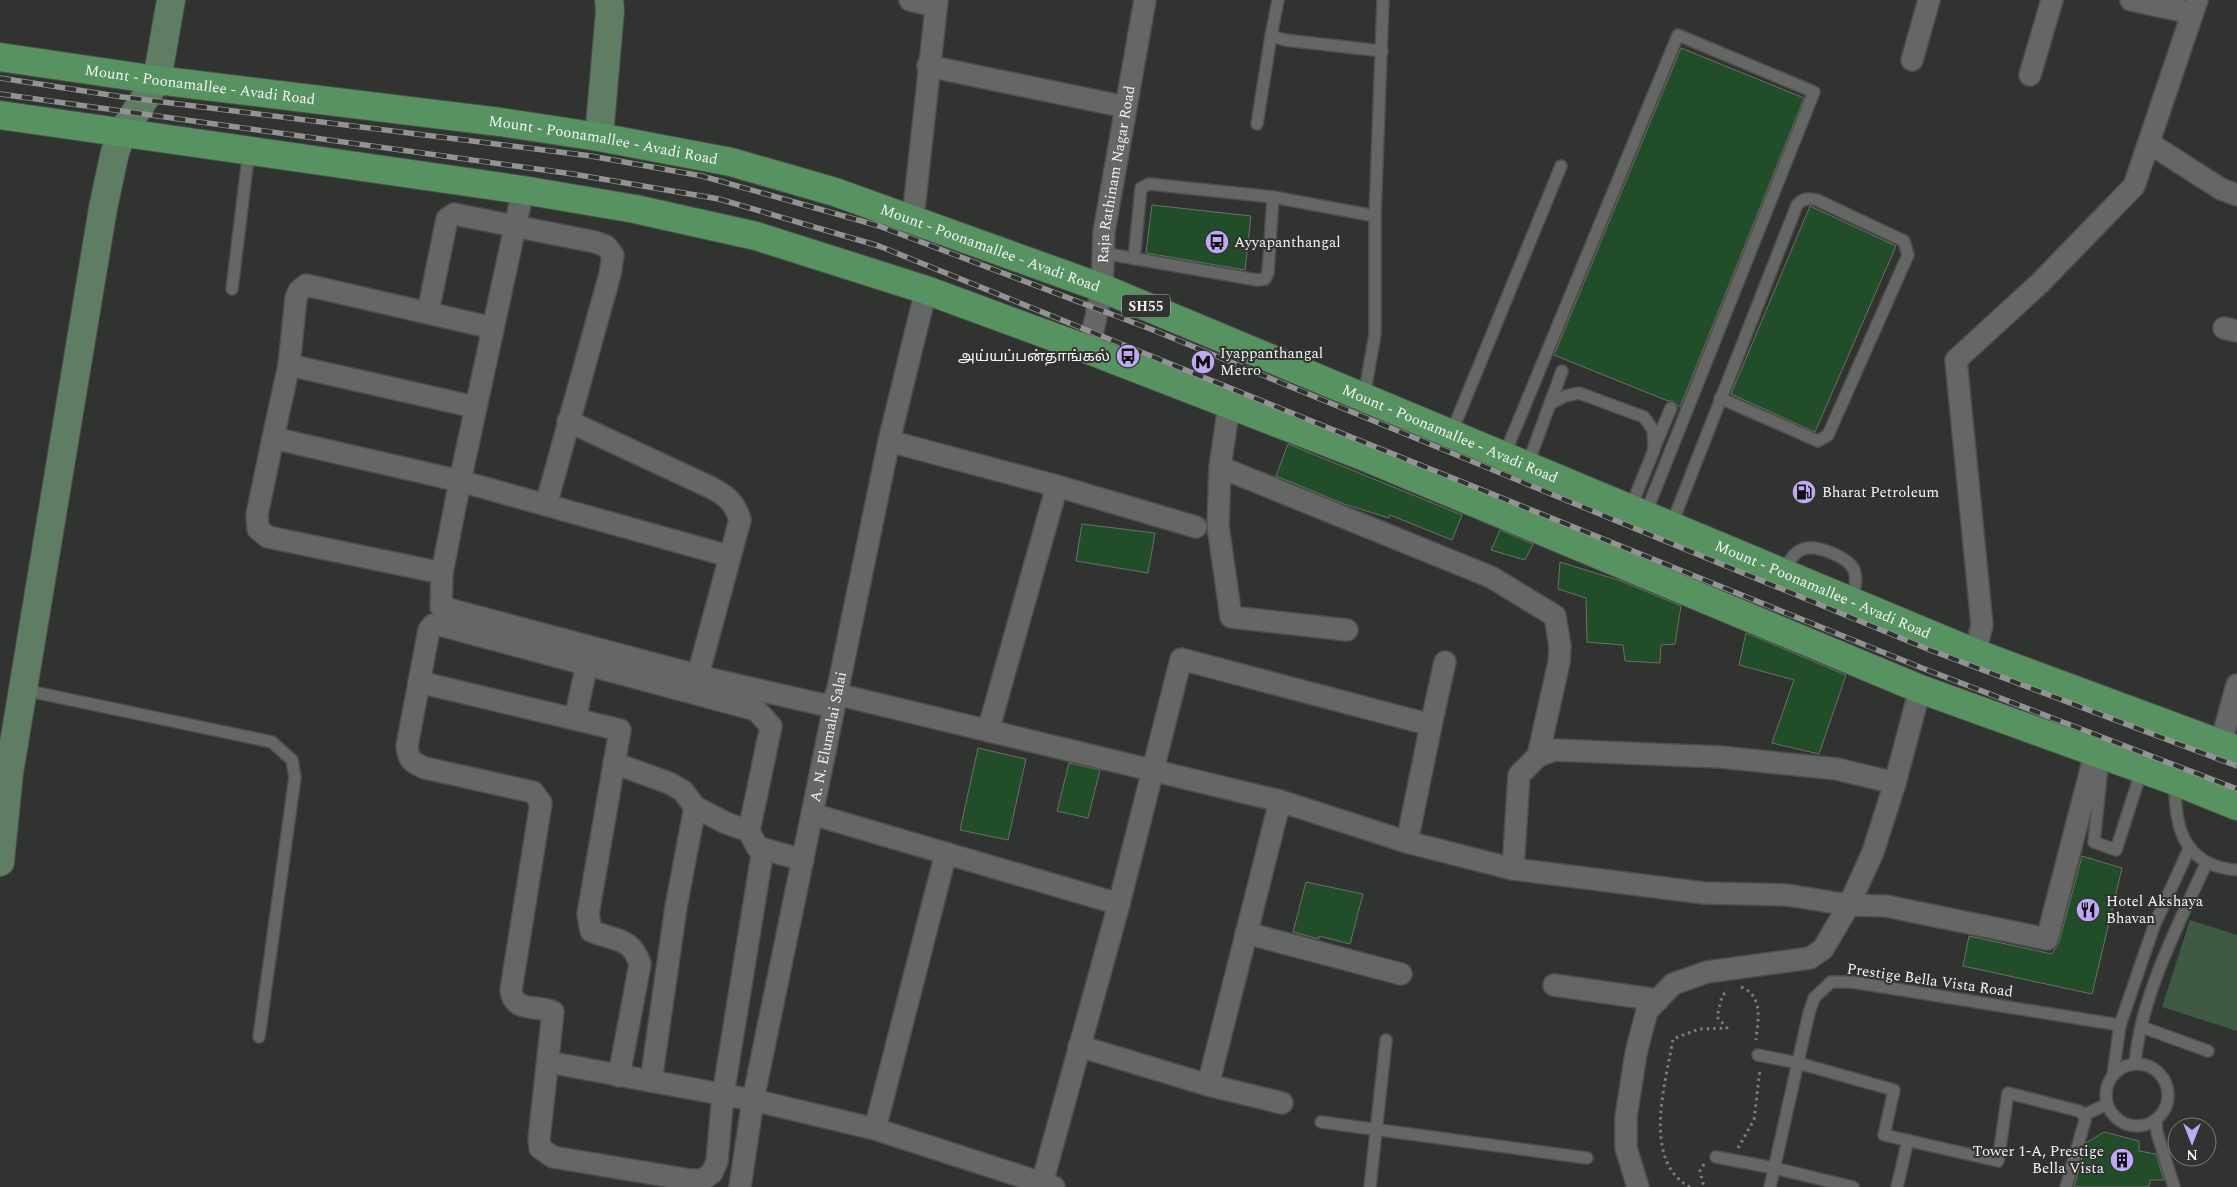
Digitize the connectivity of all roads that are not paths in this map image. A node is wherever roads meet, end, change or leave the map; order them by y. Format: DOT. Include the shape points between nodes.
graph roads {
  1 [pos="171,0"];
  2 [pos="609,0"];
  3 [pos="910,0"];
  4 [pos="1145,0"];
  5 [pos="1278,0"];
  6 [pos="1384,0"];
  7 [pos="1929,0"];
  8 [pos="2052,0"];
  9 [pos="2131,0"];
  10 [pos="936,3"];
  11 [pos="2194,7"];
  12 [pos="1271,36"];
  13 [pos="1382,51"];
  14 [pos="0,57"];
  15 [pos="1912,60"];
  16 [pos="928,66"];
  17 [pos="2030,75"];
  18 [pos="157,80"];
  19 [pos="1126,107"];
  20 [pos="0,115"];
  21 [pos="1257,124"];
  22 [pos="123,131"];
  23 [pos="599,137"];
  24 [pos="2149,143"];
  25 [pos="249,150"];
  26 [pos="1561,166"];
  27 [pos="523,190"];
  28 [pos="2237,195"];
  29 [pos="1273,198"];
  30 [pos="1375,216"];
  31 [pos="913,218"];
  32 [pos="514,225"];
  33 [pos="1103,253"];
  34 [pos="1134,259"];
  35 [pos="1102,288"];
  36 [pos="232,289"];
  37 [pos="926,290"];
  38 [pos="428,312"];
  39 [pos="492,328"];
  40 [pos="1089,350"];
  41 [pos="289,365"];
  42 [pos="1562,371"];
  43 [pos="1364,397"];
  44 [pos="1720,398"];
  45 [pos="1229,404"];
  46 [pos="1550,404"];
  47 [pos="475,407"];
  48 [pos="1671,408"];
  49 [pos="568,421"];
  50 [pos="1451,434"];
  51 [pos="273,438"];
  52 [pos="888,441"];
  53 [pos="1654,450"];
  54 [pos="1515,461"];
  55 [pos="1220,467"];
  56 [pos="460,481"];
  57 [pos="1057,486"];
  58 [pos="546,504"];
  59 [pos="1638,512"];
  60 [pos="1671,526"];
  61 [pos="1196,527"];
  62 [pos="729,556"];
  63 [pos="442,573"];
  64 [pos="1348,630"];
  65 [pos="1975,653"];
  66 [pos="1445,662"];
  67 [pos="587,664"];
  68 [pos="698,675"];
  69 [pos="419,682"];
  70 [pos="2237,685"];
  71 [pos="1920,689"];
  72 [pos="24,690"];
  73 [pos="835,700"];
  74 [pos="574,719"];
  75 [pos="1431,725"];
  76 [pos="988,731"];
  77 [pos="2229,747"];
  78 [pos="2099,755"];
  79 [pos="1538,756"];
  80 [pos="614,763"];
  81 [pos="2142,769"];
  82 [pos="1152,770"];
  83 [pos="2175,781"];
  84 [pos="1895,783"];
  85 [pos="1280,801"];
  86 [pos="2237,806"];
  87 [pos="695,807"];
  88 [pos="812,814"];
  89 [pos="749,831"];
  90 [pos="1407,842"];
  91 [pos="763,849"];
  92 [pos="2189,850"];
  93 [pos="946,854"];
  94 [pos="803,860"];
  95 [pos="0,862"];
  96 [pos="2206,864"];
  97 [pos="1513,869"];
  98 [pos="2237,870"];
  99 [pos="1119,904"];
  100 [pos="1849,905"];
  101 [pos="1246,933"];
  102 [pos="1401,974"];
  103 [pos="1554,985"];
  104 [pos="1658,1000"];
  105 [pos="2128,1002"];
  106 [pos="2148,1006"];
  107 [pos="2120,1025"];
  108 [pos="2142,1027"];
  109 [pos="259,1037"];
  110 [pos="1386,1040"];
  111 [pos="1079,1046"];
  112 [pos="2208,1051"];
  113 [pos="1758,1055"];
  114 [pos="548,1062"];
  115 [pos="1798,1063"];
  116 [pos="2135,1064"];
  117 [pos="2113,1075"];
  118 [pos="619,1076"];
  119 [pos="651,1081"];
  120 [pos="1208,1085"];
  121 [pos="723,1095"];
  122 [pos="753,1100"];
  123 [pos="1282,1103"];
  124 [pos="2107,1104"];
  125 [pos="2084,1114"];
  126 [pos="2156,1120"];
  127 [pos="1321,1122"];
  128 [pos="875,1129"];
  129 [pos="1376,1130"];
  130 [pos="1908,1140"];
  131 [pos="1716,1157"];
  132 [pos="1587,1158"];
  133 [pos="1774,1168"];
  134 [pos="743,1186"];
  135 [pos="1045,1186"];
  136 [pos="1370,1187"];
  137 [pos="1638,1187"];
  138 [pos="1770,1187"];
  139 [pos="1853,1187"];
  140 [pos="1897,1187"];
  141 [pos="2066,1187"];
  142 [pos="2174,1187"];
  1 -- 18 [label="street"];
  2 -- 23 [label="street"];
  3 -- 10 [label="street"];
  4 -- 19 [label="street, Raja Rathinam Nagar Road"];
  5 -- 12 [label="lane"];
  6 -- 13 [label="lane"];
  7 -- 15 [label="street"];
  8 -- 17 [label="street"];
  9 -- 11 [label="street"];
  10 -- 16 [label="street"];
  11 -- 24 [label="street"];
  12 -- 13 [label="lane"];
  12 -- 21 [label="lane"];
  13 -- 30 [label="lane"];
  14 -- 18 [label="main road, Mount - Poonamallee - Avadi Road / SH55"];
  16 -- 19 [label="street"];
  16 -- 31 [label="street"];
  18 -- 22 [label="street"];
  18 -- 23 [label="main road, Mount - Poonamallee - Avadi Road / SH55"];
  19 -- 33 [label="street, Raja Rathinam Nagar Road"];
  20 -- 22 [label="main road"];
  22 -- 25 [label="main road"];
  22 -- 72 [label="street" via="103,208"];
  23 -- 31 [label="main road, Mount - Poonamallee - Avadi Road / SH55" via="731,162"];
  24 -- 28 [label="street" via="2221,189"];
  24 -- 65 [label="street" via="2134,186 2040,283 1956,360 1982,624"];
  25 -- 27 [label="main road"];
  25 -- 36 [label="lane"];
  26 -- 50 [label="lane"];
  27 -- 32 [label="street"];
  27 -- 37 [label="main road" via="635,209 756,236"];
  29 -- 30 [label="lane"];
  29 -- 34 [label="lane" via="1149,184 1142,188"];
  29 -- 34 [label="lane" via="1265,279"];
  30 -- 43 [label="lane" via="1375,334"];
  31 -- 35 [label="main road, Mount - Poonamallee - Avadi Road / SH55"];
  32 -- 38 [label="street" via="454,214 447,219"];
  32 -- 39 [label="street"];
  32 -- 49 [label="street" via="595,242 606,246 613,255"];
  33 -- 34 [label="lane"];
  33 -- 35 [label="street, Raja Rathinam Nagar Road"];
  35 -- 40 [label="street, Raja Rathinam Nagar Road"];
  35 -- 43 [label="main road, Mount - Poonamallee - Avadi Road / SH55"];
  37 -- 40 [label="main road"];
  37 -- 52 [label="street, A. N. Elumalai Salai"];
  38 -- 39 [label="street"];
  38 -- 41 [label="street" via="306,284 296,298"];
  39 -- 47 [label="street"];
  40 -- 45 [label="main road"];
  41 -- 47 [label="street"];
  41 -- 51 [label="street"];
  42 -- 46 [label="lane"];
  43 -- 50 [label="main road, Mount - Poonamallee - Avadi Road / SH55"];
  44 -- 44 [label="lane" via="1801,200 1817,200 1904,241 1908,256 1828,435 1818,441"];
  44 -- 60 [label="lane"];
  45 -- 55 [label="street"];
  45 -- 71 [label="main road" via="1374,461"];
  46 -- 53 [label="lane" via="1579,393 1644,417 1653,430"];
  46 -- 54 [label="lane" via="1542,422"];
  47 -- 56 [label="street"];
  48 -- 53 [label="lane"];
  49 -- 58 [label="street"];
  49 -- 62 [label="street" via="725,495 736,505 740,520"];
  50 -- 54 [label="main road, Mount - Poonamallee - Avadi Road / SH55"];
  51 -- 56 [label="street"];
  51 -- 63 [label="street" via="257,515 258,529 268,537"];
  52 -- 57 [label="street"];
  52 -- 73 [label="street, A. N. Elumalai Salai"];
  53 -- 59 [label="lane"];
  54 -- 59 [label="main road, Mount - Poonamallee - Avadi Road / SH55"];
  54 -- 59 [label="lane" via="1678,35 1814,92"];
  55 -- 64 [label="street" via="1218,526 1231,618"];
  55 -- 79 [label="street" via="1492,577 1555,616 1559,662"];
  56 -- 58 [label="street"];
  56 -- 63 [label="street"];
  57 -- 61 [label="street"];
  57 -- 76 [label="street"];
  58 -- 62 [label="street"];
  59 -- 60 [label="main road, Mount - Poonamallee - Avadi Road / SH55"];
  60 -- 65 [label="main road, Mount - Poonamallee - Avadi Road / SH55"];
  62 -- 68 [label="street"];
  63 -- 68 [label="street" via="441,607"];
  65 -- 77 [label="main road, Mount - Poonamallee - Avadi Road / SH55"];
  66 -- 75 [label="street"];
  67 -- 69 [label="street" via="433,625 429,630"];
  67 -- 74 [label="street"];
  67 -- 89 [label="street" via="748,707 762,714 772,726"];
  68 -- 73 [label="street" via="820,704"];
  69 -- 74 [label="street"];
  69 -- 114 [label="street" via="407,746 411,762 533,792 541,803 511,990 512,998 521,1006 553,1012"];
  70 -- 77 [label="street"];
  71 -- 78 [label="main road"];
  71 -- 84 [label="street"];
  72 -- 95 [label="street" via="9,773"];
  72 -- 109 [label="lane" via="272,742 292,760 295,777"];
  73 -- 76 [label="street"];
  73 -- 88 [label="street, A. N. Elumalai Salai"];
  74 -- 80 [label="street" via="620,730"];
  75 -- 82 [label="street" via="1181,659"];
  75 -- 90 [label="street"];
  76 -- 82 [label="street"];
  78 -- 81 [label="main road"];
  78 -- 81 [label="lane" via="2094,842 2116,850"];
  78 -- 100 [label="street" via="2047,939 1886,906"];
  79 -- 84 [label="street" via="1555,750 1720,757 1837,769"];
  79 -- 97 [label="street" via="1519,775"];
  80 -- 87 [label="street" via="669,784 682,792"];
  80 -- 118 [label="street" via="588,923 591,931 625,941 632,947 640,964"];
  81 -- 83 [label="main road"];
  82 -- 85 [label="street"];
  82 -- 99 [label="street"];
  83 -- 86 [label="main road"];
  83 -- 92 [label="lane" via="2179,824"];
  84 -- 100 [label="street" via="1873,852"];
  85 -- 90 [label="street"];
  85 -- 101 [label="street"];
  87 -- 89 [label="street"];
  87 -- 119 [label="street" via="676,907"];
  88 -- 93 [label="street"];
  88 -- 94 [label="street, A. N. Elumalai Salai"];
  89 -- 91 [label="street" via="757,847"];
  90 -- 97 [label="street"];
  91 -- 94 [label="street"];
  91 -- 121 [label="street"];
  92 -- 96 [label="lane"];
  92 -- 105 [label="lane" via="2154,926"];
  93 -- 99 [label="street"];
  93 -- 128 [label="street"];
  94 -- 122 [label="street, A. N. Elumalai Salai"];
  96 -- 98 [label="lane"];
  96 -- 106 [label="lane" via="2160,968"];
  97 -- 100 [label="street" via="1704,893 1787,894"];
  99 -- 111 [label="street"];
  100 -- 104 [label="street" via="1823,949 1810,958 1707,972 1673,984"];
  101 -- 102 [label="street"];
  101 -- 120 [label="street"];
  103 -- 104 [label="street"];
  104 -- 137 [label="street" via="1647,1012 1636,1053 1626,1117 1626,1148"];
  105 -- 106 [label="lane"];
  105 -- 107 [label="lane"];
  106 -- 108 [label="lane"];
  107 -- 115 [label="lane, Prestige Bella Vista Road" via="1852,982 1831,982 1814,998"];
  107 -- 117 [label="lane"];
  108 -- 112 [label="lane"];
  108 -- 116 [label="lane"];
  110 -- 129 [label="lane"];
  111 -- 120 [label="street"];
  111 -- 135 [label="street"];
  113 -- 115 [label="lane"];
  114 -- 118 [label="street"];
  114 -- 121 [label="street" via="539,1139 540,1148 553,1157 702,1180 712,1174 717,1161"];
  115 -- 130 [label="lane" via="1894,1090 1884,1135"];
  115 -- 133 [label="lane, Prestige Bella Vista Road"];
  116 -- 117 [label="lane" via="2127,1065"];
  116 -- 126 [label="lane" via="2155,1068 2167,1084 2167,1104"];
  117 -- 124 [label="lane" via="2107,1084"];
  118 -- 119 [label="street"];
  119 -- 121 [label="street"];
  120 -- 123 [label="street"];
  121 -- 122 [label="street"];
  122 -- 128 [label="street"];
  122 -- 134 [label="street, A. N. Elumalai Salai"];
  124 -- 125 [label="lane"];
  124 -- 126 [label="lane" via="2119,1120 2128,1125 2138,1126"];
  125 -- 130 [label="lane" via="2008,1093 1998,1161"];
  125 -- 141 [label="lane" via="2083,1133"];
  126 -- 142 [label="lane"];
  127 -- 129 [label="lane"];
  128 -- 135 [label="street"];
  129 -- 132 [label="lane"];
  129 -- 136 [label="lane"];
  130 -- 140 [label="lane"];
  131 -- 133 [label="lane"];
  133 -- 138 [label="lane, Prestige Bella Vista Road"];
  133 -- 139 [label="lane"];
}
